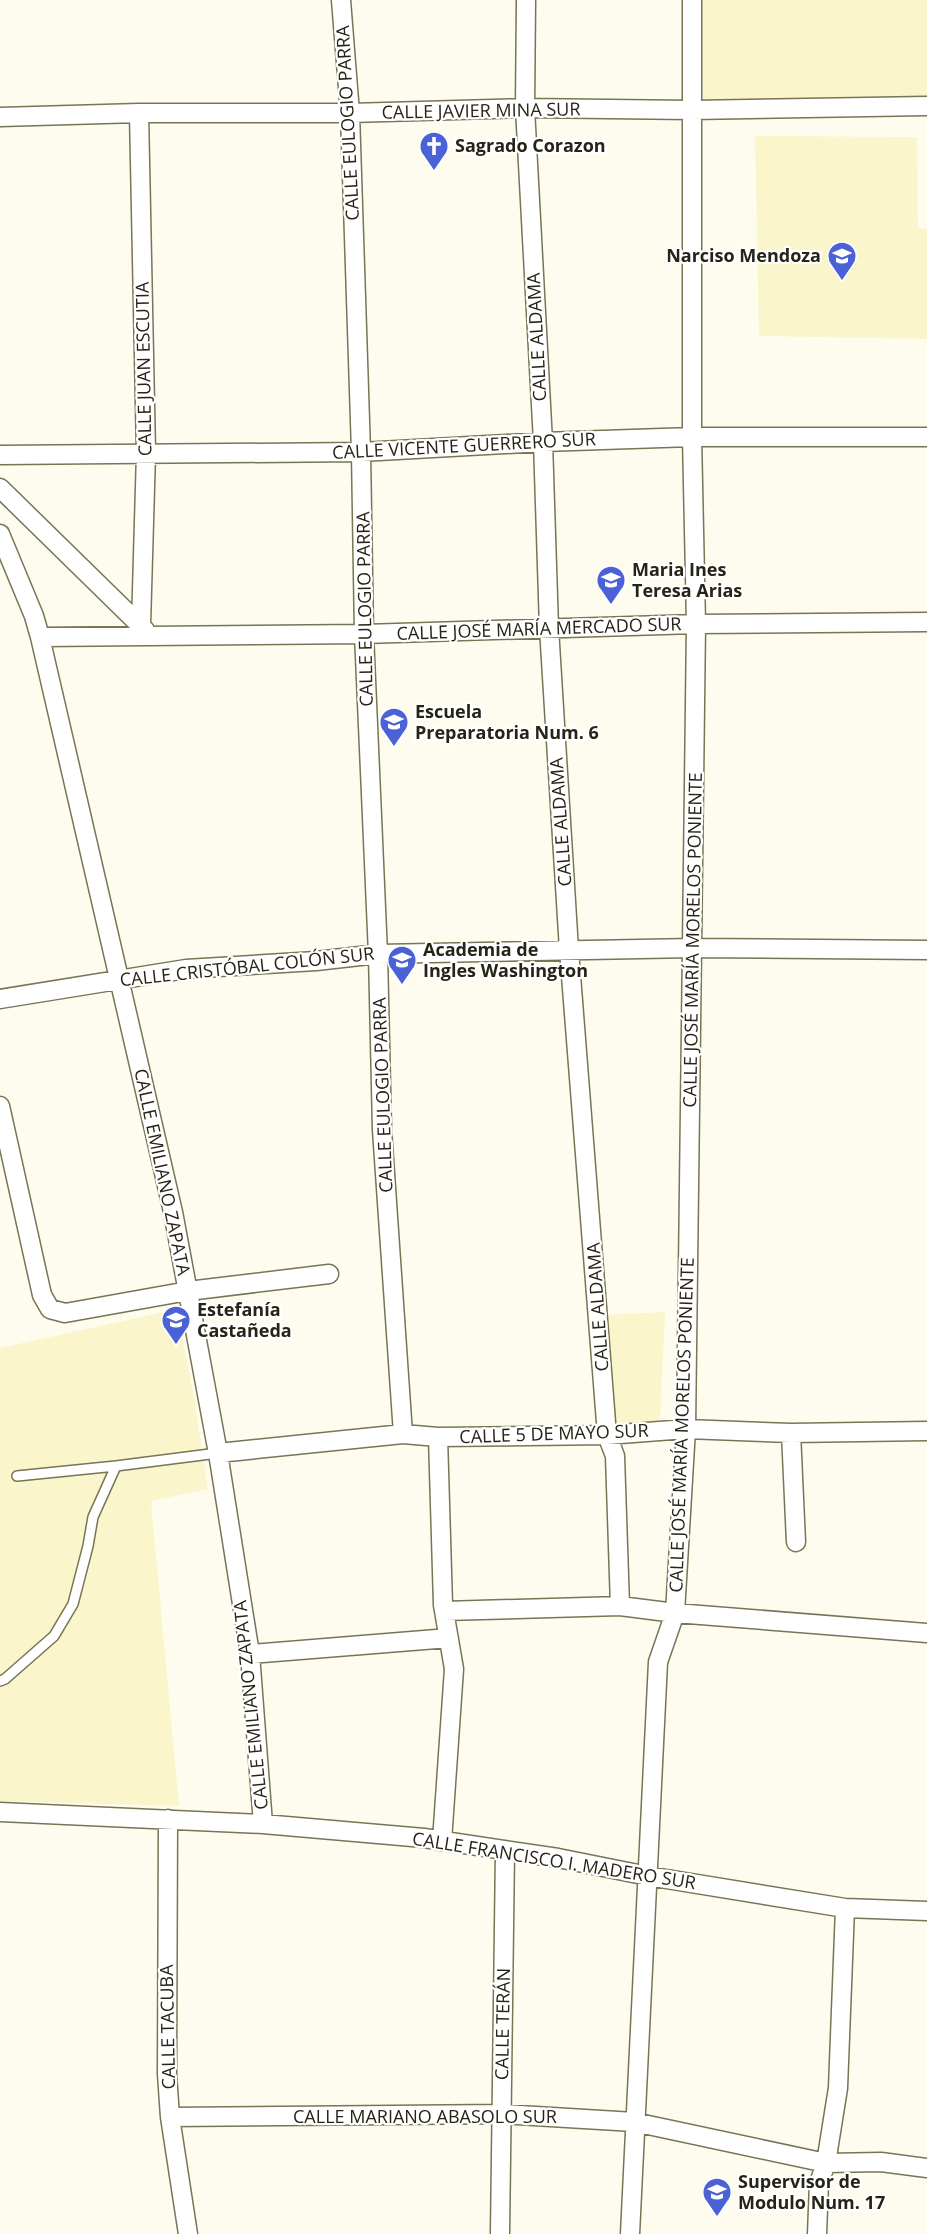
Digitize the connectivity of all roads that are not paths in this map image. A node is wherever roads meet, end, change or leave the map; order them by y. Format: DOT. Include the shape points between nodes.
graph roads {
  1 [pos="341,0"];
  2 [pos="526,0"];
  3 [pos="692,0"];
  4 [pos="927,106"];
  5 [pos="525,108"];
  6 [pos="692,110"];
  7 [pos="350,113"];
  8 [pos="139,114"];
  9 [pos="0,117"];
  10 [pos="692,437"];
  11 [pos="927,437"];
  12 [pos="543,442"];
  13 [pos="362,452"];
  14 [pos="146,453"];
  15 [pos="0,455"];
  16 [pos="0,488"];
  17 [pos="0,534"];
  18 [pos="927,622"];
  19 [pos="696,624"];
  20 [pos="549,628"];
  21 [pos="146,630"];
  22 [pos="364,634"];
  23 [pos="40,637"];
  24 [pos="693,948"];
  25 [pos="569,950"];
  26 [pos="927,950"];
  27 [pos="378,954"];
  28 [pos="119,979"];
  29 [pos="0,999"];
  30 [pos="0,1106"];
  31 [pos="329,1274"];
  32 [pos="188,1291"];
  33 [pos="686,1429"];
  34 [pos="927,1431"];
  35 [pos="403,1434"];
  36 [pos="791,1434"];
  37 [pos="607,1435"];
  38 [pos="438,1437"];
  39 [pos="218,1453"];
  40 [pos="116,1466"];
  41 [pos="17,1476"];
  42 [pos="796,1542"];
  43 [pos="620,1606"];
  44 [pos="444,1611"];
  45 [pos="675,1613"];
  46 [pos="927,1633"];
  47 [pos="449,1638"];
  48 [pos="250,1654"];
  49 [pos="0,1681"];
  50 [pos="0,1812"];
  51 [pos="168,1819"];
  52 [pos="263,1824"];
  53 [pos="442,1841"];
  54 [pos="505,1850"];
  55 [pos="648,1876"];
  56 [pos="846,1908"];
  57 [pos="927,1911"];
  58 [pos="502,2114"];
  59 [pos="170,2117"];
  60 [pos="634,2122"];
  61 [pos="826,2163"];
  62 [pos="927,2168"];
  63 [pos="188,2234"];
  64 [pos="500,2234"];
  65 [pos="630,2234"];
  66 [pos="817,2234"];
  1 -- 7 [label="street, CALLE EULOGIO PARRA"];
  2 -- 5 [label="street, CALLE ALDAMA"];
  3 -- 6 [label="street, CALLE JOSÉ MARÍA MORELOS PONIENTE"];
  4 -- 6 [label="street, CALLE JAVIER MINA SUR"];
  5 -- 6 [label="street, CALLE JAVIER MINA SUR"];
  5 -- 7 [label="street, CALLE JAVIER MINA SUR"];
  5 -- 12 [label="street, CALLE ALDAMA"];
  6 -- 10 [label="street, CALLE JOSÉ MARÍA MORELOS PONIENTE"];
  7 -- 8 [label="street, CALLE JAVIER MINA SUR"];
  7 -- 13 [label="street, CALLE EULOGIO PARRA"];
  8 -- 9 [label="street, CALLE JAVIER MINA SUR"];
  8 -- 14 [label="street, CALLE JUAN ESCUTIA"];
  10 -- 11 [label="street, CALLE VICENTE GUERRERO SUR"];
  10 -- 12 [label="street, CALLE VICENTE GUERRERO SUR"];
  10 -- 19 [label="street, CALLE JOSÉ MARÍA MORELOS PONIENTE"];
  12 -- 13 [label="street, CALLE VICENTE GUERRERO SUR"];
  12 -- 20 [label="street, CALLE ALDAMA"];
  13 -- 14 [label="street, CALLE VICENTE GUERRERO SUR"];
  13 -- 22 [label="street, CALLE EULOGIO PARRA"];
  14 -- 15 [label="street, CALLE VICENTE GUERRERO SUR"];
  14 -- 21 [label="street, CALLE JUAN ESCUTIA"];
  16 -- 21 [label="street"];
  17 -- 23 [label="street, CALLE EMILIANO ZAPATA"];
  18 -- 19 [label="street, CALLE JOSÉ MARÍA MERCADO SUR"];
  19 -- 20 [label="street, CALLE JOSÉ MARÍA MERCADO SUR"];
  19 -- 24 [label="street, CALLE JOSÉ MARÍA MORELOS PONIENTE"];
  20 -- 22 [label="street, CALLE JOSÉ MARÍA MERCADO SUR"];
  20 -- 25 [label="street, CALLE ALDAMA"];
  21 -- 22 [label="street, CALLE JOSÉ MARÍA MERCADO SUR"];
  21 -- 23 [label="street, CALLE JOSÉ MARÍA MERCADO SUR"];
  22 -- 27 [label="street, CALLE EULOGIO PARRA"];
  23 -- 28 [label="street, CALLE EMILIANO ZAPATA"];
  24 -- 25 [label="street, CALLE CRISTÓBAL COLÓN SUR"];
  24 -- 26 [label="street, CALLE CRISTÓBAL COLÓN SUR"];
  24 -- 33 [label="street, CALLE JOSÉ MARÍA MORELOS PONIENTE"];
  25 -- 27 [label="street, CALLE CRISTÓBAL COLÓN SUR"];
  25 -- 37 [label="street, CALLE ALDAMA"];
  27 -- 28 [label="street, CALLE CRISTÓBAL COLÓN SUR" via="186,969"];
  27 -- 35 [label="street, CALLE EULOGIO PARRA" via="382,1130"];
  28 -- 29 [label="street, CALLE CRISTÓBAL COLÓN SUR"];
  28 -- 32 [label="street, CALLE EMILIANO ZAPATA"];
  30 -- 32 [label="street" via="42,1295 50,1309 65,1313"];
  31 -- 32 [label="street"];
  32 -- 39 [label="street, CALLE EMILIANO ZAPATA"];
  33 -- 36 [label="street, CALLE 5 DE MAYO SUR"];
  33 -- 37 [label="street, CALLE 5 DE MAYO SUR"];
  33 -- 45 [label="street, CALLE JOSÉ MARÍA MORELOS PONIENTE"];
  34 -- 36 [label="street, CALLE 5 DE MAYO SUR"];
  35 -- 38 [label="street, CALLE 5 DE MAYO SUR"];
  35 -- 39 [label="street, CALLE 5 DE MAYO SUR"];
  36 -- 42 [label="street"];
  37 -- 38 [label="street, CALLE 5 DE MAYO SUR"];
  37 -- 43 [label="street, CALLE ALDAMA" via="615,1456"];
  38 -- 44 [label="street"];
  39 -- 40 [label="lane"];
  39 -- 48 [label="street, CALLE EMILIANO ZAPATA"];
  40 -- 41 [label="lane"];
  40 -- 49 [label="lane" via="93,1517 73,1605 54,1636"];
  43 -- 44 [label="street"];
  43 -- 45 [label="street"];
  44 -- 47 [label="street"];
  45 -- 46 [label="street"];
  45 -- 55 [label="street, CALLE JOSÉ MARÍA MORELOS PONIENTE" via="658,1662"];
  47 -- 48 [label="street"];
  47 -- 53 [label="street" via="454,1669"];
  48 -- 52 [label="street, CALLE EMILIANO ZAPATA"];
  50 -- 51 [label="street, CALLE FRANCISCO I. MADERO SUR"];
  51 -- 52 [label="street, CALLE FRANCISCO I. MADERO SUR"];
  51 -- 59 [label="street, CALLE TACUBA"];
  52 -- 53 [label="street, CALLE FRANCISCO I. MADERO SUR"];
  53 -- 54 [label="street, CALLE FRANCISCO I. MADERO SUR"];
  54 -- 55 [label="street, CALLE FRANCISCO I. MADERO SUR"];
  54 -- 58 [label="street, CALLE TERÁN"];
  55 -- 56 [label="street, CALLE FRANCISCO I. MADERO SUR"];
  55 -- 60 [label="street, CALLE JOSÉ MARÍA MORELOS PONIENTE"];
  56 -- 57 [label="street, CALLE FRANCISCO I. MADERO SUR"];
  56 -- 61 [label="street" via="838,2088"];
  58 -- 59 [label="street, CALLE MARIANO ABASOLO SUR"];
  58 -- 60 [label="street, CALLE MARIANO ABASOLO SUR"];
  58 -- 64 [label="street, CALLE TERÁN"];
  59 -- 63 [label="street, CALLE TACUBA"];
  60 -- 61 [label="street, CALLE MARIANO ABASOLO SUR"];
  60 -- 65 [label="street, CALLE JOSÉ MARÍA MORELOS PONIENTE"];
  61 -- 62 [label="street, CALLE MARIANO ABASOLO SUR" via="881,2162"];
  61 -- 66 [label="street" via="819,2182"];
}
